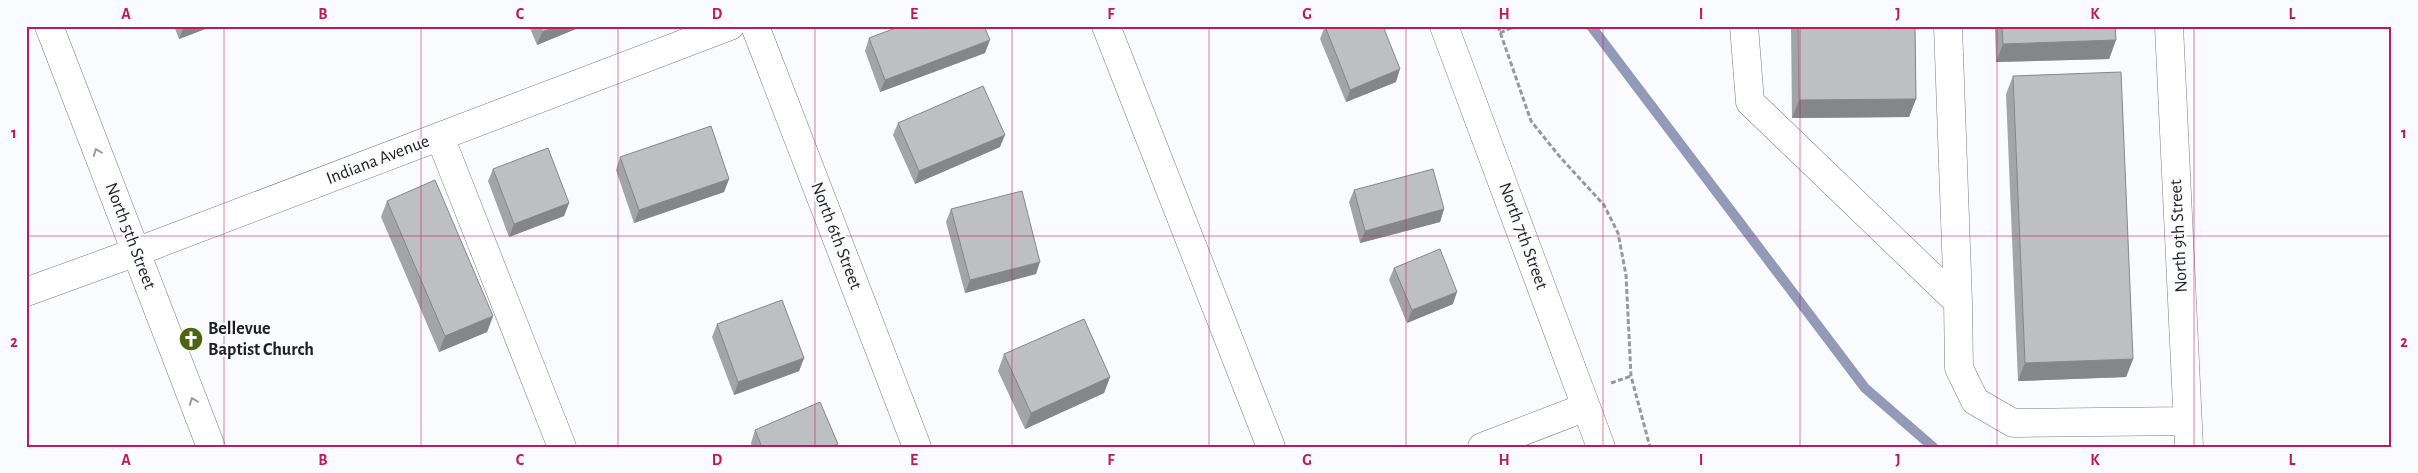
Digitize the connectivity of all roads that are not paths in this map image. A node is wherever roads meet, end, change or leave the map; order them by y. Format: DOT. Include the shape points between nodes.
graph roads {
  1 [pos="49,26"];
  2 [pos="730,26"];
  3 [pos="755,26"];
  4 [pos="1106,26"];
  5 [pos="1444,26"];
  6 [pos="1744,26"];
  7 [pos="1948,26"];
  8 [pos="2169,26"];
  9 [pos="440,137"];
  10 [pos="136,252"];
  11 [pos="26,292"];
  12 [pos="1958,302"];
  13 [pos="1586,407"];
  14 [pos="2188,434"];
  15 [pos="211,447"];
  16 [pos="562,447"];
  17 [pos="917,447"];
  18 [pos="1271,447"];
  19 [pos="1482,447"];
  20 [pos="1601,447"];
  10 -- 1 [label="street, North 5th Street, one-way"];
  2 -- 9 [label="street, Indiana Avenue"];
  3 -- 17 [label="street, North 6th Street"];
  4 -- 18 [label="street"];
  5 -- 13 [label="street, North 7th Street"];
  6 -- 12 [label="street" via="1750,102"];
  7 -- 12 [label="street"];
  8 -- 14 [label="street, North 9th Street"];
  9 -- 10 [label="street, Indiana Avenue"];
  9 -- 16 [label="street"];
  10 -- 11 [label="street, Indiana Avenue"];
  15 -- 10 [label="street, North 5th Street, one-way"];
  12 -- 14 [label="street" via="1959,368 1975,401 2013,422"];
  13 -- 19 [label="street"];
  13 -- 20 [label="street, North 7th Street"];
}
